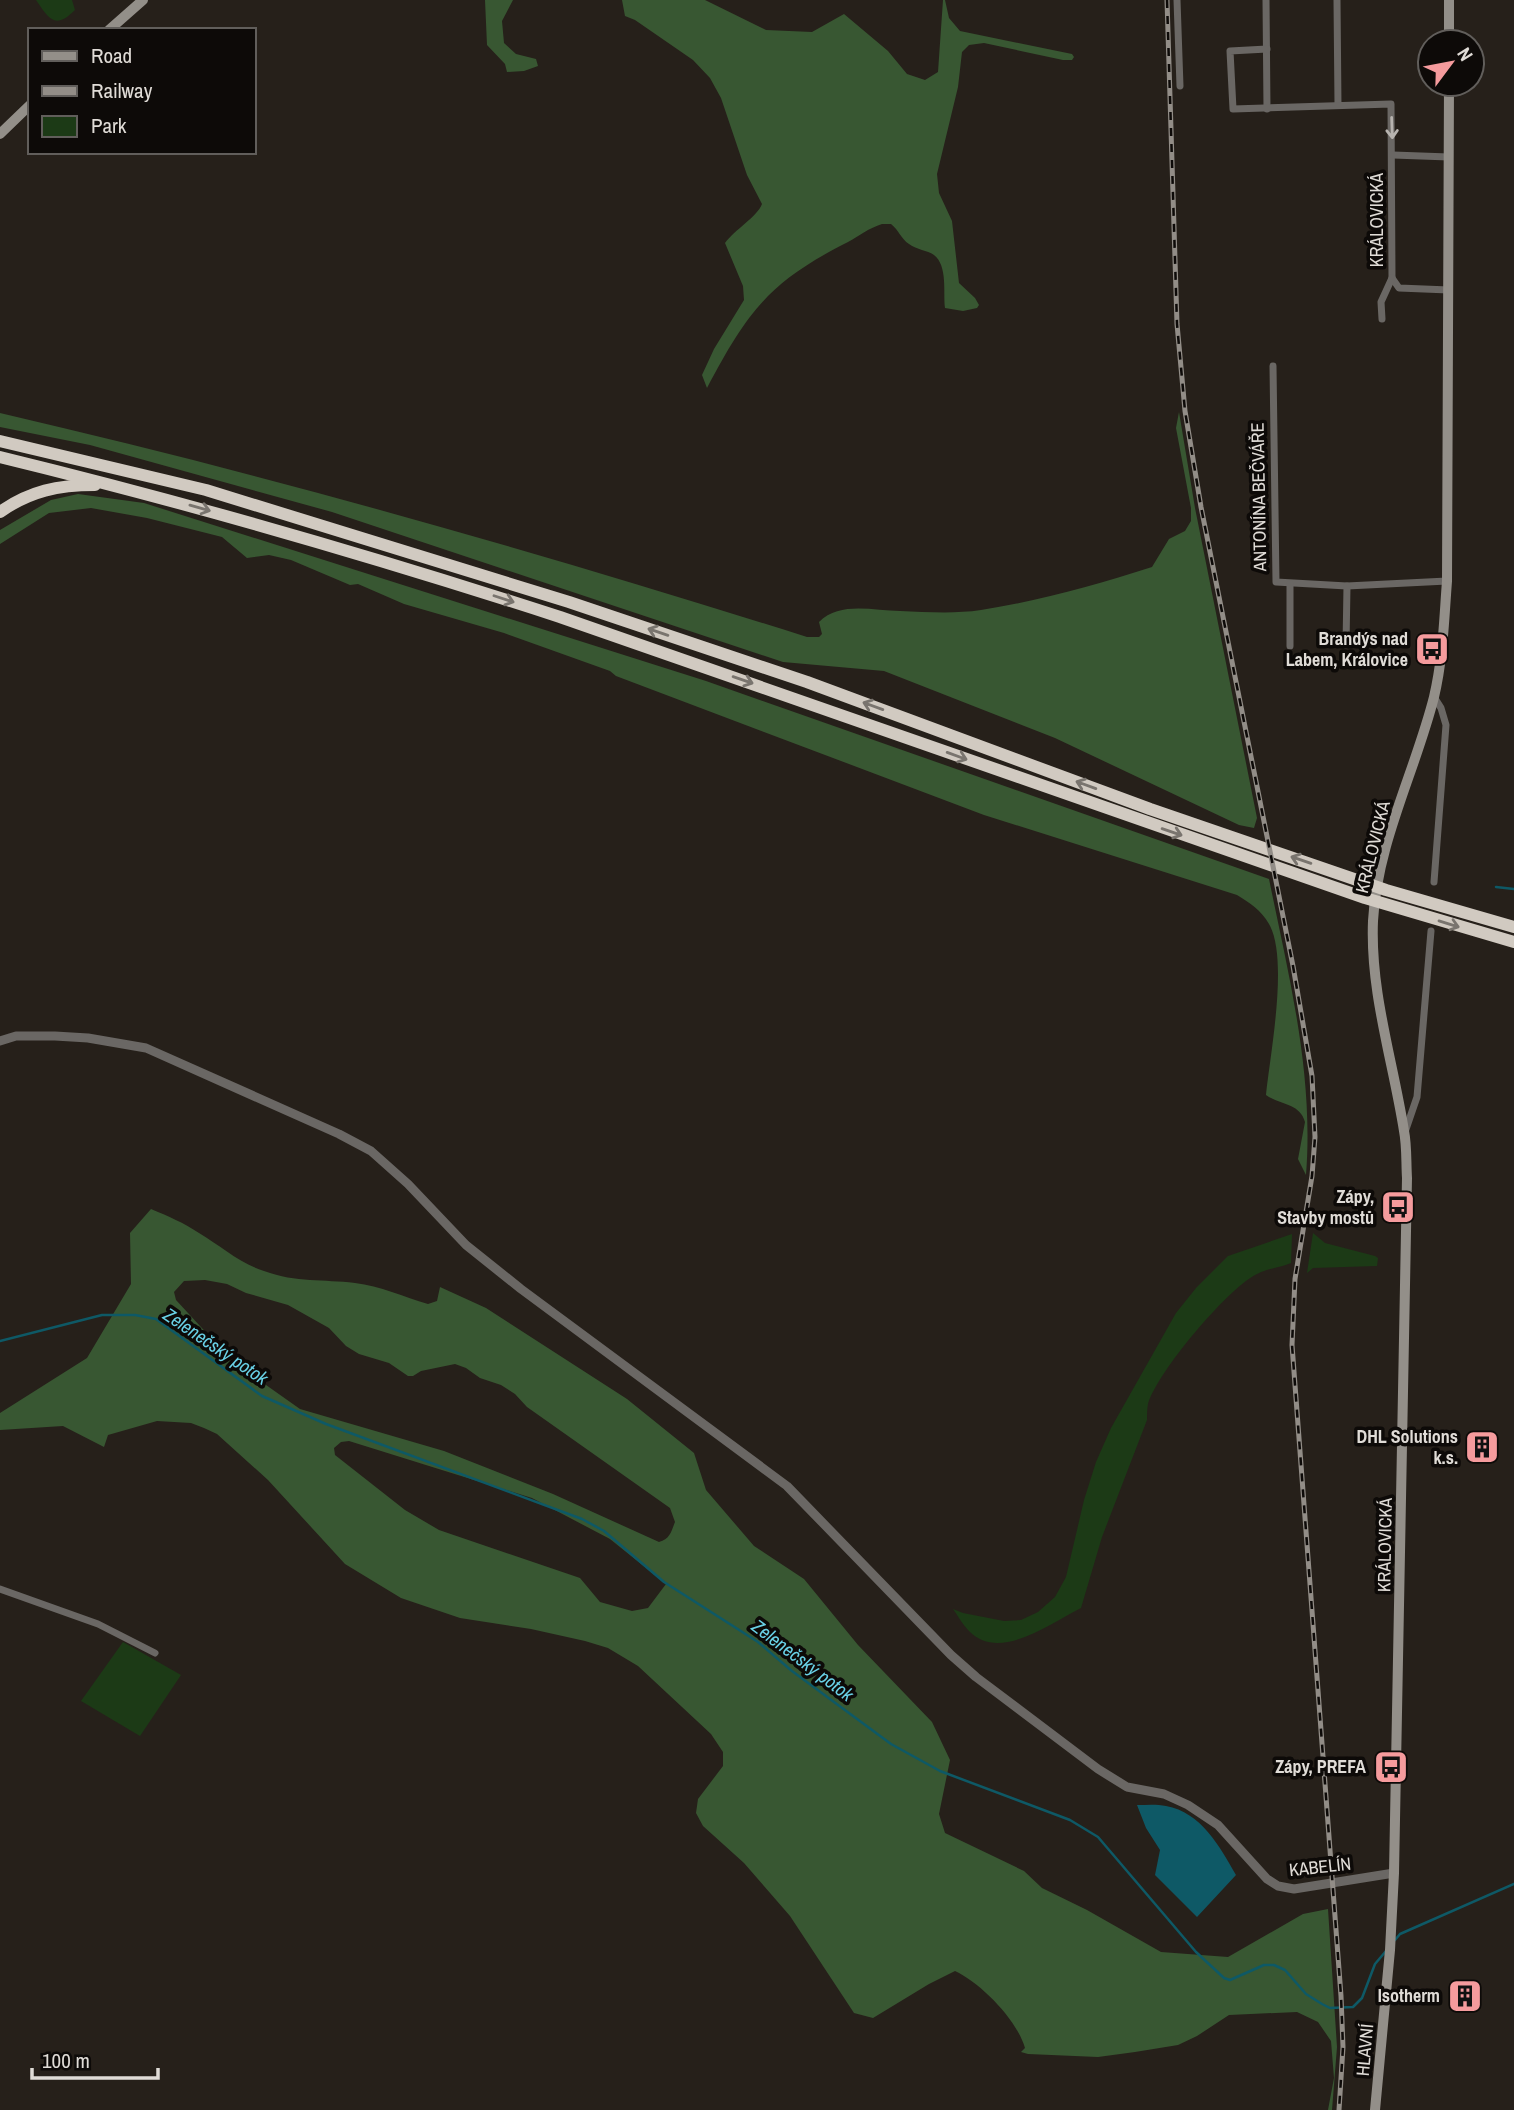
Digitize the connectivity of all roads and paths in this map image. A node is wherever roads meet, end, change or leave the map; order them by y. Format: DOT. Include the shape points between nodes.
graph roads {
  1 [pos="143,0"];
  2 [pos="1177,0"];
  3 [pos="1266,0"];
  4 [pos="1337,0"];
  5 [pos="1449,0"];
  6 [pos="110,28"];
  7 [pos="1449,28"];
  8 [pos="1267,49"];
  9 [pos="1180,86"];
  10 [pos="1449,98"];
  11 [pos="1338,105"];
  12 [pos="28,107"];
  13 [pos="1267,108"];
  14 [pos="0,134"];
  15 [pos="1393,155"];
  16 [pos="1449,157"];
  17 [pos="1392,278"];
  18 [pos="1449,290"];
  19 [pos="1382,319"];
  20 [pos="1273,366"];
  21 [pos="0,440"];
  22 [pos="0,457"];
  23 [pos="135,490"];
  24 [pos="0,512"];
  25 [pos="1447,581"];
  26 [pos="1290,584"];
  27 [pos="1347,586"];
  28 [pos="1346,645"];
  29 [pos="1290,646"];
  30 [pos="1434,697"];
  31 [pos="1434,882"];
  32 [pos="1514,927"];
  33 [pos="1431,931"];
  34 [pos="1514,942"];
  35 [pos="0,1041"];
  36 [pos="1405,1133"];
  37 [pos="0,1589"];
  38 [pos="155,1653"];
  39 [pos="1394,1873"];
  40 [pos="1391,1927"];
  41 [pos="1376,2110"];
  1 -- 6 [label="main road"];
  2 -- 9 [label="street"];
  3 -- 8 [label="street"];
  4 -- 11 [label="street"];
  5 -- 7 [label="main road"];
  8 -- 13 [label="street"];
  8 -- 13 [label="street" via="1230,51 1233,109"];
  10 -- 16 [label="main road, KRÁLOVICKÁ"];
  11 -- 13 [label="street"];
  11 -- 15 [label="street, one-way" via="1391,104"];
  12 -- 14 [label="main road"];
  15 -- 16 [label="street, KRÁLOVICKÁ"];
  15 -- 17 [label="street, KRÁLOVICKÁ"];
  16 -- 18 [label="main road, KRÁLOVICKÁ"];
  17 -- 18 [label="street, KRÁLOVICKÁ" via="1399,288"];
  17 -- 19 [label="street" via="1381,302"];
  18 -- 25 [label="main road, KRÁLOVICKÁ"];
  20 -- 26 [label="street, ANTONÍNA BEČVÁŘE" via="1276,582"];
  32 -- 21 [label="highway, one-way" via="1386,890 1150,809 807,682 569,602 206,491"];
  22 -- 23 [label="highway"];
  23 -- 24 [label="highway" via="99,485 49,488"];
  23 -- 34 [label="highway, one-way" via="561,617 1365,898"];
  25 -- 27 [label="street, ANTONÍNA BEČVÁŘE"];
  25 -- 30 [label="main road, KRÁLOVICKÁ"];
  26 -- 27 [label="street, ANTONÍNA BEČVÁŘE"];
  26 -- 29 [label="street"];
  27 -- 28 [label="street"];
  30 -- 31 [label="street, KRÁLOVICKÁ" via="1446,725"];
  30 -- 36 [label="main road, KRÁLOVICKÁ" via="1388,839 1373,921 1378,993"];
  33 -- 36 [label="street, KRÁLOVICKÁ" via="1417,1097"];
  35 -- 39 [label="street, KABELÍN" via="16,1035 55,1035 146,1048 371,1151 466,1245 787,1486 951,1655 1098,1769 1127,1787 1174,1797 1218,1825 1256,1869 1278,1886 1294,1889"];
  36 -- 39 [label="main road, KRÁLOVICKÁ"];
  37 -- 38 [label="street" via="98,1624"];
  39 -- 40 [label="main road, KRÁLOVICKÁ"];
  40 -- 41 [label="main road, HLAVNÍ"];
}
